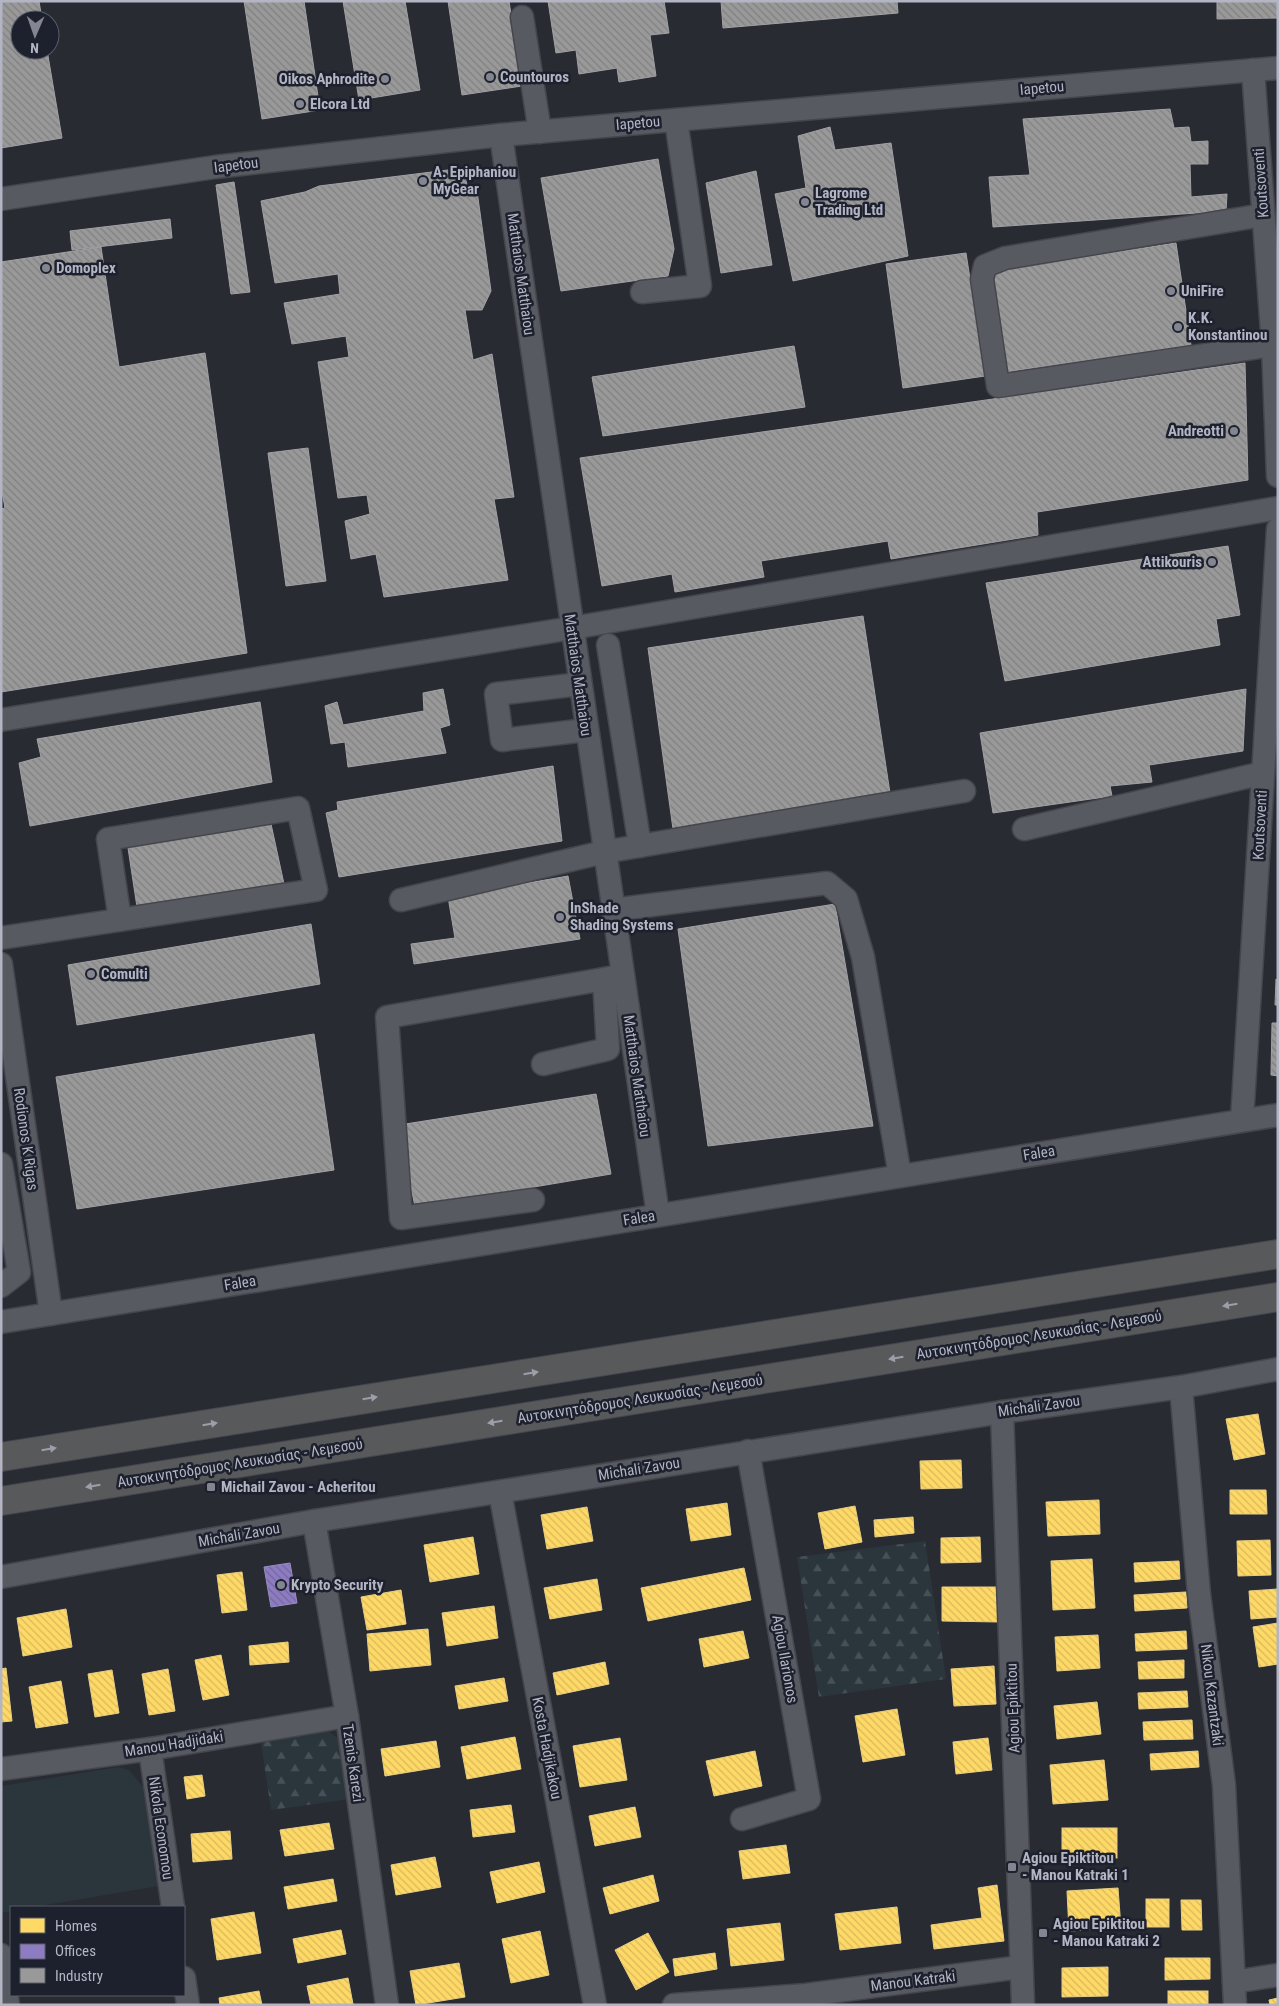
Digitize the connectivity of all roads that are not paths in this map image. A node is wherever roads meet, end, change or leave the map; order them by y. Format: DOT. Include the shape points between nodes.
graph roads {
  1 [pos="522,17"];
  2 [pos="1278,68"];
  3 [pos="1253,70"];
  4 [pos="676,120"];
  5 [pos="540,132"];
  6 [pos="501,135"];
  7 [pos="1,199"];
  8 [pos="1263,215"];
  9 [pos="642,292"];
  10 [pos="1273,345"];
  11 [pos="1277,446"];
  12 [pos="1278,476"];
  13 [pos="1278,508"];
  14 [pos="1278,529"];
  15 [pos="572,628"];
  16 [pos="608,645"];
  17 [pos="580,684"];
  18 [pos="1,720"];
  19 [pos="586,730"];
  20 [pos="1263,773"];
  21 [pos="964,790"];
  22 [pos="1024,829"];
  23 [pos="640,846"];
  24 [pos="604,852"];
  25 [pos="401,900"];
  26 [pos="612,910"];
  27 [pos="120,920"];
  28 [pos="1,938"];
  29 [pos="1,964"];
  30 [pos="613,977"];
  31 [pos="542,1064"];
  32 [pos="1278,1116"];
  33 [pos="1242,1120"];
  34 [pos="1,1164"];
  35 [pos="900,1176"];
  36 [pos="534,1200"];
  37 [pos="658,1215"];
  38 [pos="1278,1238"];
  39 [pos="1278,1254"];
  40 [pos="1,1286"];
  41 [pos="1278,1297"];
  42 [pos="52,1314"];
  43 [pos="867,1319"];
  44 [pos="1,1322"];
  45 [pos="1278,1370"];
  46 [pos="1181,1387"];
  47 [pos="1002,1412"];
  48 [pos="748,1451"];
  49 [pos="1,1457"];
  50 [pos="500,1492"];
  51 [pos="1,1501"];
  52 [pos="314,1521"];
  53 [pos="1,1577"];
  54 [pos="347,1716"];
  55 [pos="150,1748"];
  56 [pos="1,1769"];
  57 [pos="742,1819"];
  58 [pos="173,1906"];
  59 [pos="1,1955"];
  60 [pos="1021,1967"];
  61 [pos="1278,1975"];
  62 [pos="1234,1982"];
  63 [pos="185,1985"];
  64 [pos="807,2000"];
  65 [pos="8,2005"];
  66 [pos="188,2005"];
  67 [pos="386,2005"];
  68 [pos="595,2005"];
  69 [pos="674,2005"];
  70 [pos="1023,2005"];
  71 [pos="1235,2005"];
  1 -- 5 [label="street"];
  2 -- 3 [label="street, Iapetou"];
  3 -- 4 [label="street, Iapetou"];
  3 -- 8 [label="street, Koutsoventi"];
  4 -- 5 [label="street, Iapetou"];
  4 -- 9 [label="street" via="700,286"];
  5 -- 6 [label="street, Iapetou"];
  6 -- 7 [label="street, Iapetou" via="215,167"];
  6 -- 15 [label="street, Matthaios Matthaiou"];
  8 -- 10 [label="street, Koutsoventi"];
  8 -- 10 [label="street" via="1005,258 985,266 982,279 998,386"];
  10 -- 11 [label="street, Koutsoventi"];
  11 -- 12 [label="street, Koutsoventi"];
  13 -- 15 [label="street"];
  14 -- 20 [label="street, Koutsoventi"];
  15 -- 17 [label="street, Matthaios Matthaiou"];
  15 -- 18 [label="street"];
  16 -- 23 [label="street"];
  17 -- 19 [label="street, Matthaios Matthaiou"];
  17 -- 19 [label="street" via="496,694 502,740"];
  19 -- 24 [label="street, Matthaios Matthaiou"];
  20 -- 22 [label="street"];
  20 -- 33 [label="street, Koutsoventi"];
  21 -- 23 [label="street"];
  23 -- 24 [label="street"];
  24 -- 25 [label="street"];
  24 -- 26 [label="street, Matthaios Matthaiou"];
  26 -- 30 [label="street, Matthaios Matthaiou"];
  26 -- 35 [label="street" via="827,883 846,899 863,957"];
  27 -- 27 [label="street" via="316,890 298,808 108,839"];
  27 -- 28 [label="street"];
  29 -- 42 [label="street, Rodionos K Rigas"];
  30 -- 31 [label="street" via="608,1049"];
  30 -- 36 [label="street" via="387,1017 401,1218"];
  30 -- 37 [label="street, Matthaios Matthaiou"];
  32 -- 33 [label="street, Falea"];
  33 -- 35 [label="street, Falea"];
  34 -- 40 [label="street" via="20,1272"];
  35 -- 37 [label="street, Falea"];
  37 -- 42 [label="street, Falea"];
  38 -- 43 [label="highway" via="1025,1283"];
  39 -- 43 [label="highway"];
  41 -- 51 [label="highway, Αυτοκινητόδρομος Λευκωσίας - Λεμεσού, one-way"];
  42 -- 44 [label="street, Falea"];
  49 -- 43 [label="highway, one-way"];
  45 -- 46 [label="street, Michali Zavou"];
  46 -- 47 [label="street, Michali Zavou"];
  46 -- 62 [label="street, Nikou Kazantzaki" via="1199,1594 1224,1785"];
  47 -- 48 [label="street, Michali Zavou"];
  47 -- 60 [label="street, Agiou Epiktitou"];
  48 -- 50 [label="street, Michali Zavou"];
  48 -- 57 [label="street, Agiou Ilarionos" via="809,1798"];
  50 -- 52 [label="street, Michali Zavou"];
  50 -- 68 [label="street, Kosta Hadjikakou"];
  52 -- 53 [label="street, Michali Zavou"];
  52 -- 54 [label="street, Tzenis Karezi"];
  54 -- 55 [label="street, Manou Hadjidaki"];
  54 -- 67 [label="street, Tzenis Karezi"];
  55 -- 56 [label="street, Manou Hadjidaki"];
  55 -- 58 [label="street, Nikola Economou"];
  59 -- 65 [label="street"];
  60 -- 64 [label="street, Manou Katraki"];
  60 -- 70 [label="street, Agiou Epiktitou"];
  61 -- 62 [label="street"];
  62 -- 71 [label="street, Nikou Kazantzaki"];
  63 -- 66 [label="street"];
  64 -- 69 [label="street, Manou Katraki"];
}
